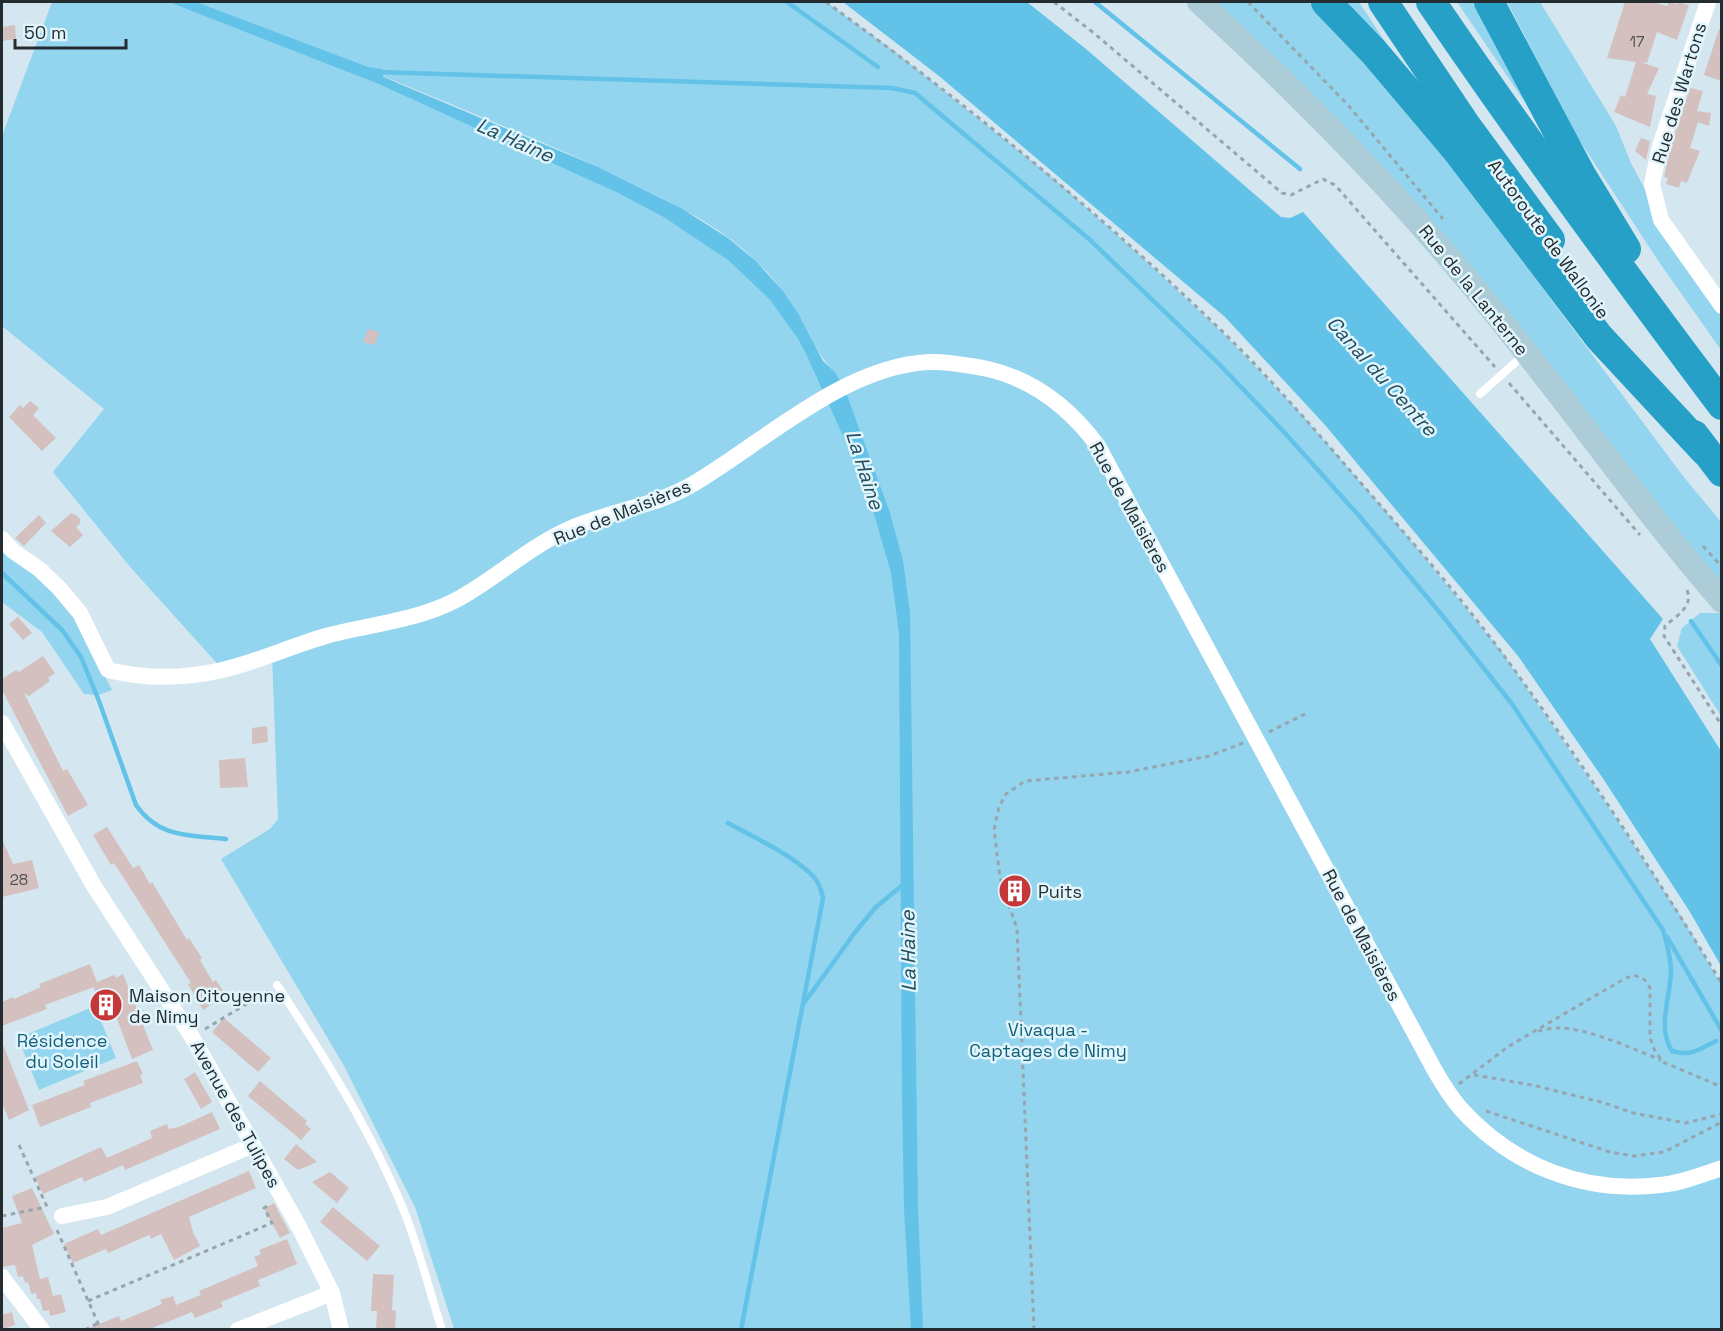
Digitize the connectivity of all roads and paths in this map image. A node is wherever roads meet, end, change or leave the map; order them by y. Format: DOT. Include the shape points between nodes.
graph roads {
  1 [pos="826,2"];
  2 [pos="1054,2"];
  3 [pos="1199,2"];
  4 [pos="1326,2"];
  5 [pos="1383,2"];
  6 [pos="1431,2"];
  7 [pos="1489,2"];
  8 [pos="1708,2"];
  9 [pos="1722,306"];
  10 [pos="1526,353"];
  11 [pos="1502,374"];
  12 [pos="1480,394"];
  13 [pos="1722,403"];
  14 [pos="1713,461"];
  15 [pos="2,539"];
  16 [pos="1645,540"];
  17 [pos="1680,582"];
  18 [pos="1722,601"];
  19 [pos="1305,714"];
  20 [pos="2,723"];
  21 [pos="1722,726"];
  22 [pos="1256,738"];
  23 [pos="1722,984"];
  24 [pos="277,985"];
  25 [pos="1533,1032"];
  26 [pos="192,1037"];
  27 [pos="1663,1062"];
  28 [pos="1474,1075"];
  29 [pos="1722,1087"];
  30 [pos="1452,1097"];
  31 [pos="1722,1114"];
  32 [pos="1722,1122"];
  33 [pos="19,1145"];
  34 [pos="253,1145"];
  35 [pos="1722,1168"];
  36 [pos="283,1198"];
  37 [pos="46,1207"];
  38 [pos="2,1216"];
  39 [pos="57,1217"];
  40 [pos="2,1277"];
  41 [pos="332,1293"];
  42 [pos="88,1301"];
  43 [pos="98,1323"];
  44 [pos="42,1329"];
  45 [pos="85,1329"];
  46 [pos="100,1329"];
  47 [pos="238,1329"];
  48 [pos="341,1329"];
  49 [pos="442,1329"];
  50 [pos="1034,1329"];
  1 -- 23 [label="path" via="1054,179 1224,334 1303,416 1501,651 1602,797"];
  2 -- 11 [label="path" via="1282,193 1291,195 1323,179 1335,185"];
  3 -- 10 [label="main road, Rue de la Lanterne" via="1377,175"];
  4 -- 14 [label="highway" via="1456,149 1599,337"];
  5 -- 14 [label="highway, Autoroute de Wallonie" via="1467,127"];
  6 -- 13 [label="highway" via="1585,223"];
  7 -- 13 [label="highway" via="1581,175"];
  8 -- 9 [label="street, Rue des Wartons" via="1660,146 1652,184 1661,220"];
  10 -- 11 [label="lane"];
  10 -- 18 [label="main road, Rue de la Lanterne"];
  11 -- 12 [label="lane"];
  11 -- 16 [label="path"];
  15 -- 22 [label="street, Rue de Maisières" via="39,569 80,613 108,670 155,677 199,675 328,636 427,613 458,599 568,530 692,485 866,376 895,367 949,363 1010,376 1045,393 1084,427 1098,446"];
  17 -- 21 [label="path" via="1690,597 1689,604 1665,626 1664,636"];
  19 -- 22 [label="path"];
  20 -- 26 [label="street, Avenue des Tulipes" via="94,886"];
  22 -- 30 [label="street, Rue de Maisières"];
  22 -- 50 [label="path" via="1209,756 1128,772 1025,781 1006,794 999,807 994,830 1000,878 1017,929"];
  24 -- 26 [label="path"];
  24 -- 49 [label="lane" via="355,1111 388,1178 406,1217"];
  25 -- 27 [label="path" via="1558,1028 1578,1031"];
  25 -- 27 [label="path" via="1634,975 1645,980 1650,988 1650,1038"];
  25 -- 30 [label="path" via="1509,1046"];
  26 -- 34 [label="street, Avenue des Tulipes"];
  27 -- 29 [label="path"];
  28 -- 31 [label="path" via="1532,1085 1686,1123"];
  30 -- 32 [label="path" via="1610,1152 1634,1156 1664,1152"];
  30 -- 35 [label="street, Rue de Maisières" via="1500,1145 1553,1173 1598,1184 1627,1186 1660,1185"];
  33 -- 37 [label="path"];
  34 -- 36 [label="street, Avenue des Tulipes"];
  34 -- 39 [label="street" via="107,1208"];
  36 -- 41 [label="street, Avenue des Tulipes"];
  36 -- 42 [label="path" via="264,1208 272,1223"];
  37 -- 38 [label="path"];
  37 -- 39 [label="path"];
  39 -- 42 [label="path"];
  40 -- 44 [label="street"];
  41 -- 47 [label="street"];
  41 -- 48 [label="street, Avenue des Tulipes"];
  42 -- 43 [label="path"];
  43 -- 45 [label="path"];
  43 -- 46 [label="path"];
}
